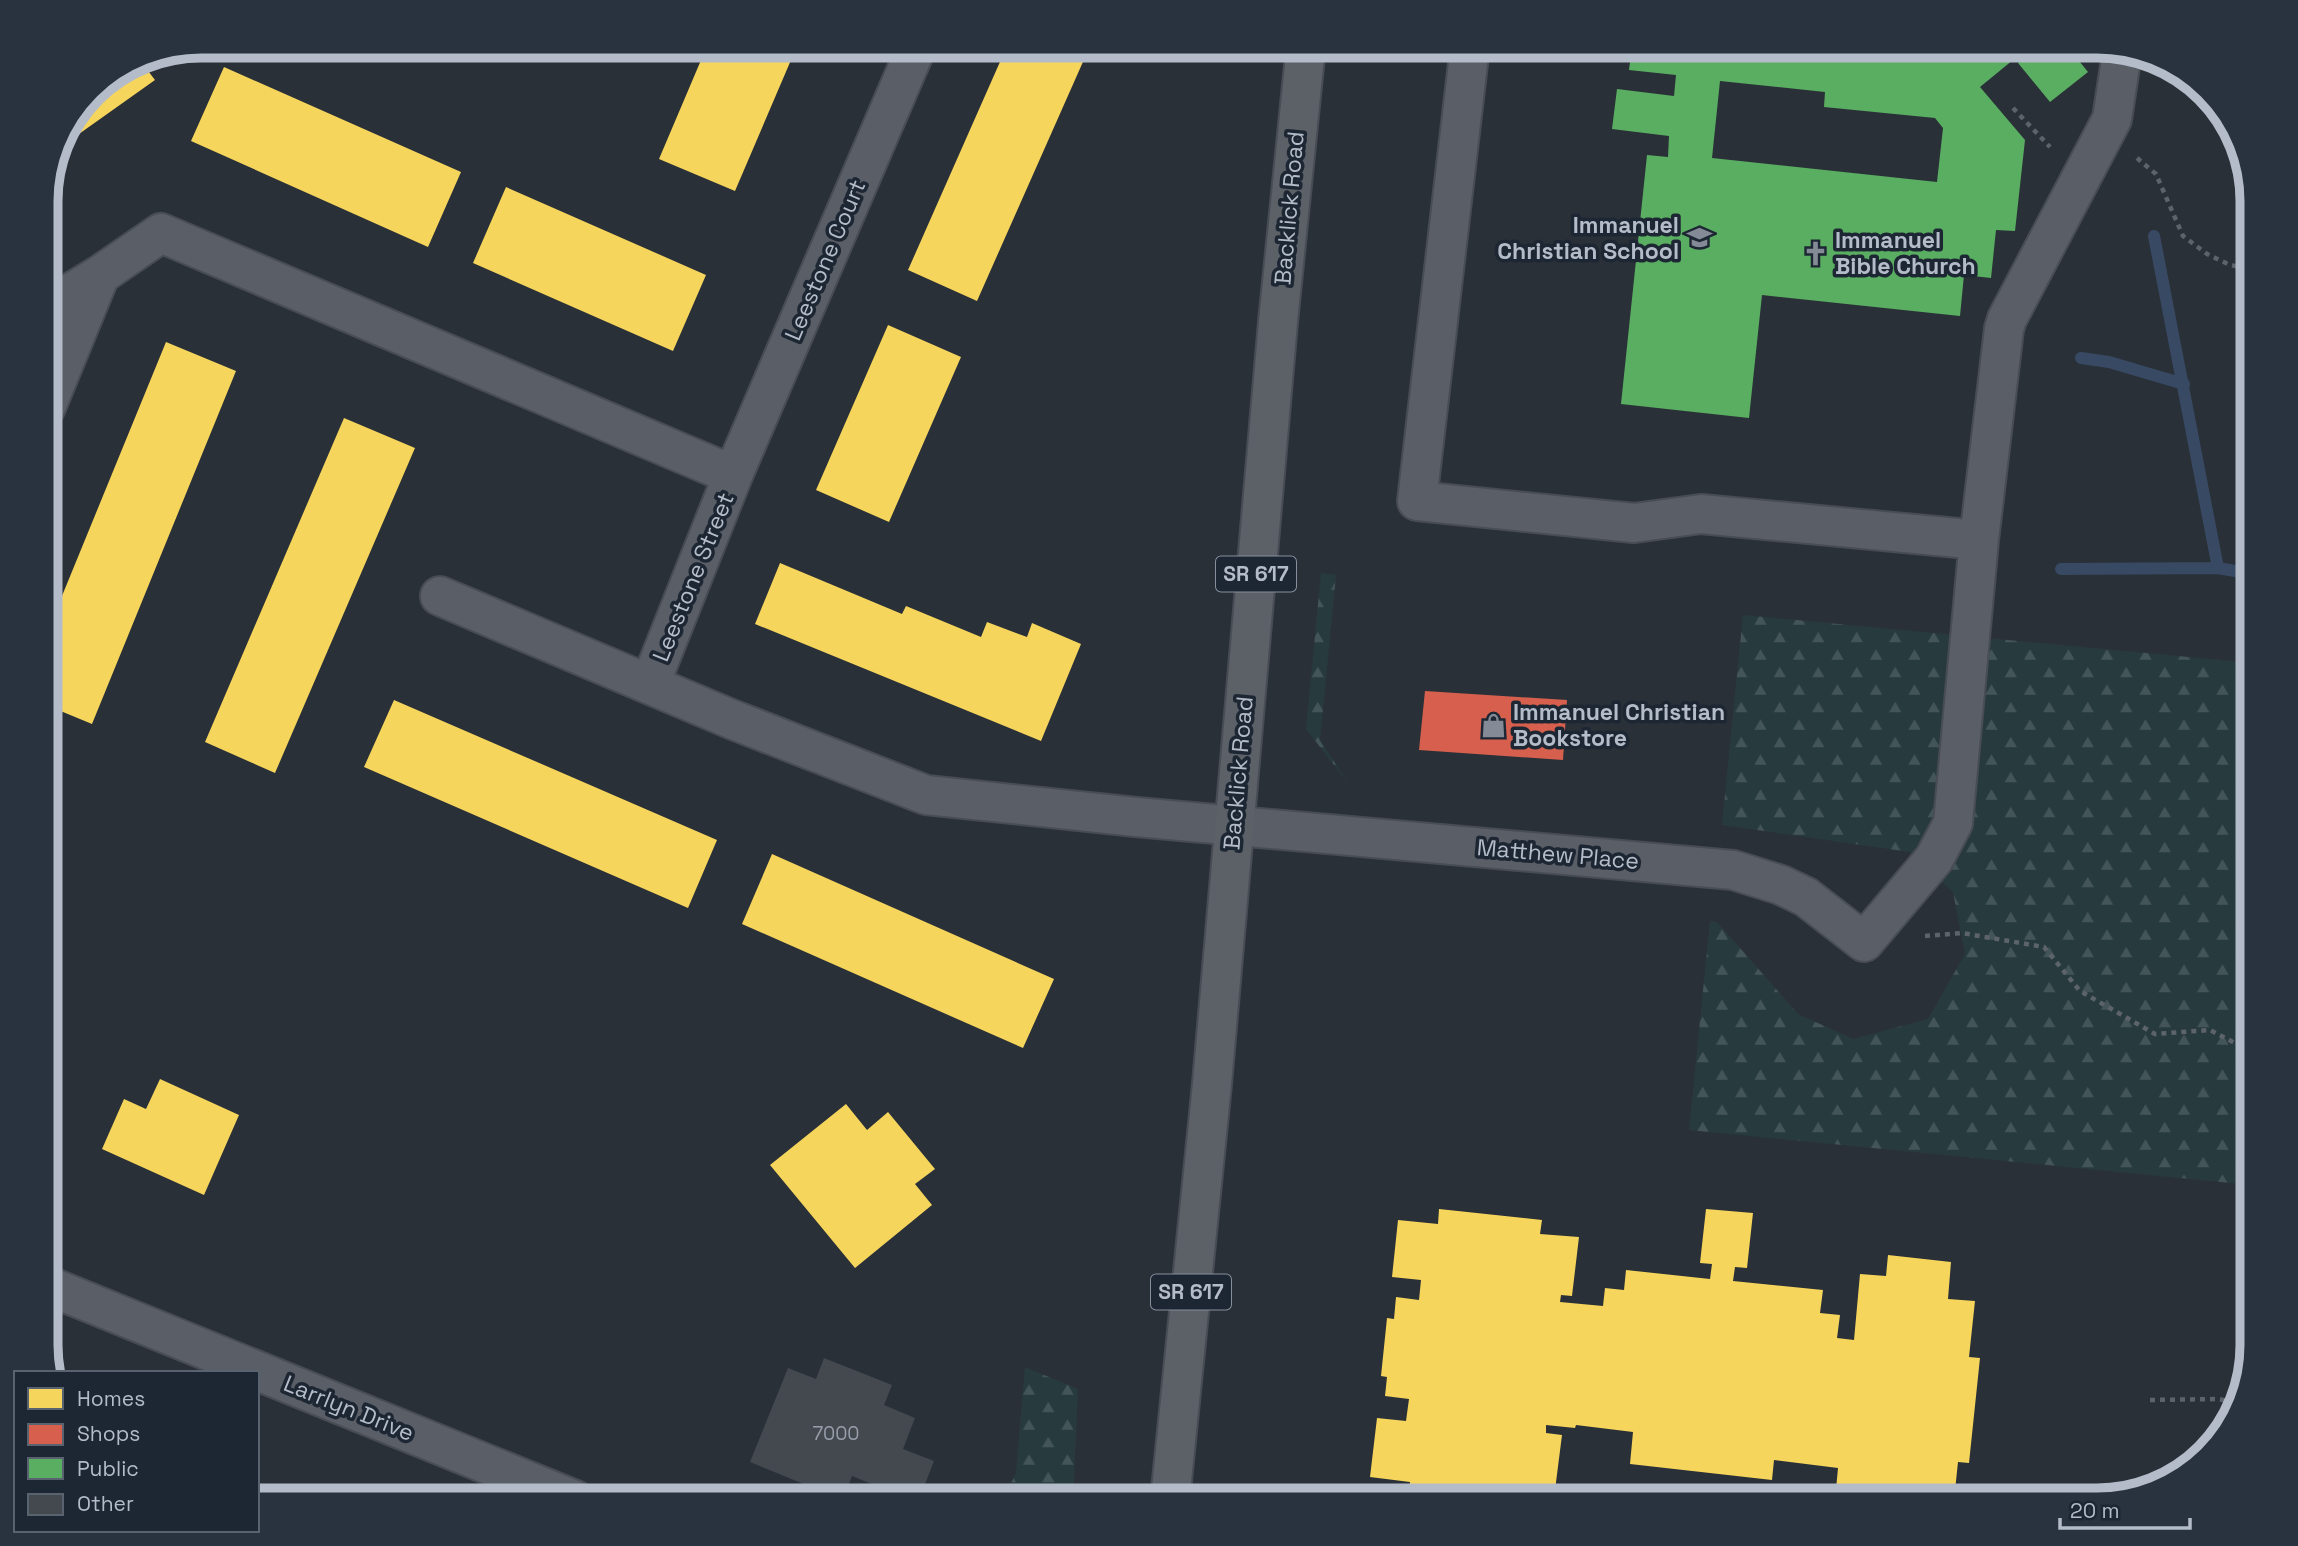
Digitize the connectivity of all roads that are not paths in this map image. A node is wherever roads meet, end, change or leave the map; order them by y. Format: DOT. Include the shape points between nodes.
graph roads {
  1 [pos="913,58"];
  2 [pos="1305,58"];
  3 [pos="1469,58"];
  4 [pos="2121,60"];
  5 [pos="100,275"];
  6 [pos="58,301"];
  7 [pos="58,378"];
  8 [pos="733,475"];
  9 [pos="1979,540"];
  10 [pos="440,596"];
  11 [pos="650,684"];
  12 [pos="1233,825"];
  13 [pos="58,1290"];
  14 [pos="258,1371"];
  15 [pos="259,1372"];
  16 [pos="545,1488"];
  17 [pos="1171,1488"];
  1 -- 8 [label="street, Leestone Court"];
  2 -- 12 [label="main road, Backlick Road / SR 617"];
  3 -- 9 [label="street" via="1417,501 1634,523 1701,514"];
  4 -- 9 [label="street" via="2112,118 2007,319"];
  5 -- 6 [label="street, Leestone Street"];
  5 -- 7 [label="street"];
  5 -- 8 [label="street, Leestone Street" via="161,233"];
  8 -- 11 [label="street, Leestone Street"];
  9 -- 12 [label="street, Matthew Place" via="1953,824 1934,859 1864,942 1806,897 1734,870"];
  10 -- 11 [label="street"];
  11 -- 12 [label="street, Leestone Street" via="926,795"];
  12 -- 17 [label="main road, Backlick Road / SR 617"];
  13 -- 14 [label="street, Larrlyn Drive"];
  15 -- 16 [label="street, Larrlyn Drive"];
}
